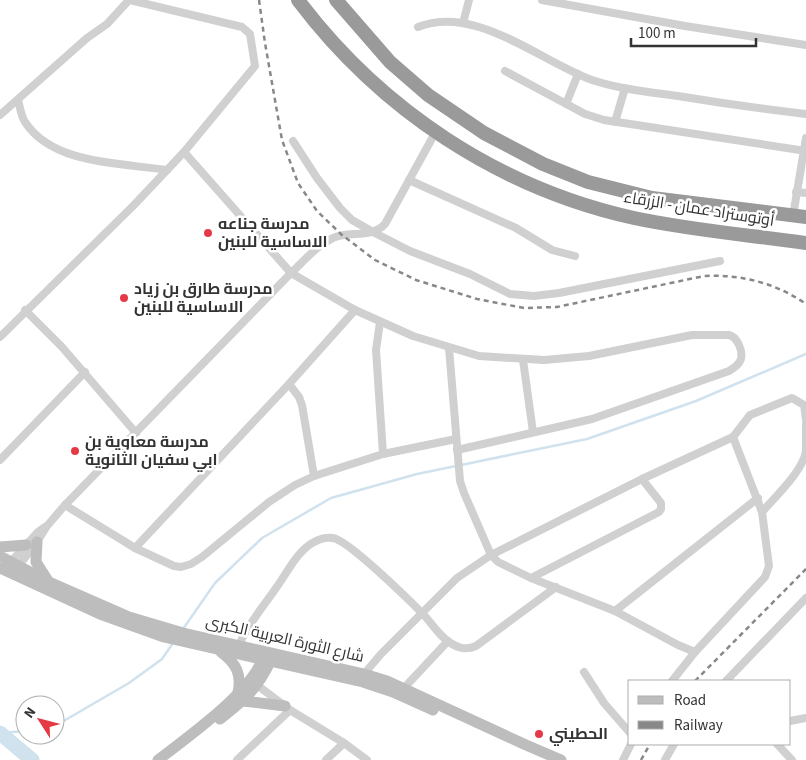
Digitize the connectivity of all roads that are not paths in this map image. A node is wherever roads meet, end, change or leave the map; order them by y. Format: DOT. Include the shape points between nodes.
graph roads {
  1 [pos="130,0"];
  2 [pos="298,0"];
  3 [pos="336,0"];
  4 [pos="469,0"];
  5 [pos="542,0"];
  6 [pos="462,22"];
  7 [pos="418,27"];
  8 [pos="806,44"];
  9 [pos="505,71"];
  10 [pos="578,74"];
  11 [pos="625,88"];
  12 [pos="18,100"];
  13 [pos="566,104"];
  14 [pos="806,114"];
  15 [pos="0,115"];
  16 [pos="615,122"];
  17 [pos="435,133"];
  18 [pos="806,138"];
  19 [pos="294,141"];
  20 [pos="805,150"];
  21 [pos="184,152"];
  22 [pos="167,170"];
  23 [pos="409,180"];
  24 [pos="796,192"];
  25 [pos="806,193"];
  26 [pos="799,216"];
  27 [pos="373,232"];
  28 [pos="806,243"];
  29 [pos="575,256"];
  30 [pos="720,261"];
  31 [pos="291,274"];
  32 [pos="25,310"];
  33 [pos="355,310"];
  34 [pos="380,322"];
  35 [pos="0,337"];
  36 [pos="449,348"];
  37 [pos="523,360"];
  38 [pos="85,372"];
  39 [pos="289,384"];
  40 [pos="806,422"];
  41 [pos="532,432"];
  42 [pos="136,433"];
  43 [pos="733,437"];
  44 [pos="456,439"];
  45 [pos="457,450"];
  46 [pos="383,454"];
  47 [pos="0,460"];
  48 [pos="314,476"];
  49 [pos="642,479"];
  50 [pos="758,498"];
  51 [pos="65,505"];
  52 [pos="762,512"];
  53 [pos="47,526"];
  54 [pos="38,542"];
  55 [pos="26,545"];
  56 [pos="0,547"];
  57 [pos="135,548"];
  58 [pos="491,555"];
  59 [pos="0,556"];
  60 [pos="9,568"];
  61 [pos="531,578"];
  62 [pos="49,582"];
  63 [pos="556,587"];
  64 [pos="806,598"];
  65 [pos="614,610"];
  66 [pos="422,614"];
  67 [pos="166,633"];
  68 [pos="181,637"];
  69 [pos="448,641"];
  70 [pos="239,645"];
  71 [pos="218,650"];
  72 [pos="695,652"];
  73 [pos="267,656"];
  74 [pos="584,672"];
  75 [pos="364,674"];
  76 [pos="673,680"];
  77 [pos="727,680"];
  78 [pos="254,683"];
  79 [pos="404,688"];
  80 [pos="241,697"];
  81 [pos="288,708"];
  82 [pos="806,718"];
  83 [pos="791,721"];
  84 [pos="628,731"];
  85 [pos="344,742"];
  86 [pos="630,745"];
  87 [pos="673,745"];
  88 [pos="778,745"];
  89 [pos="158,760"];
  90 [pos="167,760"];
  91 [pos="237,760"];
  92 [pos="326,760"];
  93 [pos="367,760"];
  94 [pos="544,760"];
  95 [pos="561,760"];
  96 [pos="623,760"];
  97 [pos="665,760"];
  98 [pos="792,760"];
  1 -- 12 [label="street" via="107,24"];
  1 -- 21 [label="street" via="238,26 250,34 254,68"];
  2 -- 17 [label="highway, أوتوستراد عمان - الزرقاء" via="358,69"];
  3 -- 26 [label="highway, أوتوستراد عمان - الزرقاء" via="390,62 428,95 484,133 543,164 588,182 638,196"];
  4 -- 6 [label="street"];
  5 -- 8 [label="street"];
  6 -- 7 [label="street" via="441,21"];
  6 -- 10 [label="street" via="513,41"];
  9 -- 13 [label="street"];
  10 -- 11 [label="street"];
  10 -- 13 [label="street"];
  11 -- 14 [label="street"];
  11 -- 16 [label="street"];
  12 -- 15 [label="street"];
  12 -- 22 [label="street" via="24,120 46,143 101,163"];
  13 -- 16 [label="street"];
  16 -- 20 [label="street"];
  17 -- 23 [label="street"];
  17 -- 28 [label="highway, أوتوستراد عمان - الزرقاء" via="504,172 588,206 655,222"];
  18 -- 20 [label="street"];
  19 -- 27 [label="street" via="340,208 352,220"];
  20 -- 24 [label="street"];
  21 -- 22 [label="street"];
  21 -- 31 [label="street"];
  22 -- 32 [label="street"];
  23 -- 27 [label="street" via="385,224"];
  23 -- 29 [label="street" via="516,228 552,250"];
  24 -- 25 [label="street"];
  24 -- 26 [label="street"];
  27 -- 30 [label="street" via="518,296 559,293"];
  27 -- 31 [label="street" via="342,234 326,241"];
  31 -- 33 [label="street"];
  31 -- 42 [label="street"];
  32 -- 35 [label="street"];
  32 -- 38 [label="street"];
  33 -- 34 [label="street"];
  33 -- 39 [label="street"];
  34 -- 36 [label="street"];
  34 -- 46 [label="street" via="376,350"];
  36 -- 37 [label="street" via="479,356"];
  36 -- 44 [label="street"];
  37 -- 41 [label="street"];
  37 -- 41 [label="street" via="574,358 708,334 734,336 741,353 738,363 729,371 592,419"];
  38 -- 42 [label="street"];
  38 -- 47 [label="street"];
  39 -- 48 [label="street" via="302,405"];
  39 -- 57 [label="street"];
  40 -- 43 [label="street" via="804,405 792,398 750,415"];
  40 -- 52 [label="street" via="803,459"];
  41 -- 45 [label="street"];
  42 -- 51 [label="street"];
  43 -- 49 [label="street"];
  43 -- 50 [label="street"];
  44 -- 45 [label="street"];
  44 -- 46 [label="street"];
  45 -- 58 [label="street" via="464,494"];
  46 -- 48 [label="street"];
  48 -- 57 [label="street" via="269,502 191,564 174,566"];
  49 -- 58 [label="street"];
  49 -- 61 [label="street" via="661,503 659,512"];
  50 -- 52 [label="street"];
  50 -- 65 [label="street"];
  51 -- 53 [label="street"];
  51 -- 57 [label="street"];
  52 -- 72 [label="street" via="768,572"];
  53 -- 54 [label="street"];
  53 -- 55 [label="street"];
  54 -- 60 [label="street"];
  54 -- 62 [label="main road" via="36,562"];
  55 -- 56 [label="main road"];
  55 -- 60 [label="street"];
  58 -- 61 [label="street" via="504,566"];
  58 -- 66 [label="street" via="457,578"];
  59 -- 60 [label="main road, شارع الثورة العربية الكبرى"];
  60 -- 62 [label="main road, شارع الثورة العربية الكبرى"];
  60 -- 67 [label="main road, شارع الثورة العربية الكبرى" via="100,614"];
  61 -- 63 [label="street"];
  62 -- 67 [label="main road, شارع الثورة العربية الكبرى"];
  63 -- 65 [label="street"];
  63 -- 69 [label="street" via="476,646 462,648"];
  64 -- 77 [label="street"];
  65 -- 72 [label="street"];
  66 -- 69 [label="street"];
  66 -- 70 [label="street" via="344,543 334,538 324,539 300,553"];
  66 -- 75 [label="street"];
  67 -- 68 [label="main road, شارع الثورة العربية الكبرى"];
  68 -- 70 [label="main road, شارع الثورة العربية الكبرى"];
  68 -- 71 [label="main road, شارع الثورة العربية الكبرى"];
  69 -- 79 [label="street"];
  70 -- 73 [label="main road, شارع الثورة العربية الكبرى"];
  71 -- 73 [label="main road, شارع الثورة العربية الكبرى"];
  71 -- 80 [label="main road" via="238,670"];
  72 -- 76 [label="street"];
  73 -- 75 [label="main road, شارع الثورة العربية الكبرى"];
  73 -- 78 [label="main road"];
  73 -- 94 [label="main road, شارع الثورة العربية الكبرى" via="377,686"];
  74 -- 84 [label="street" via="604,703"];
  75 -- 79 [label="main road, شارع الثورة العربية الكبرى"];
  78 -- 80 [label="main road"];
  78 -- 81 [label="street"];
  79 -- 95 [label="main road, شارع الثورة العربية الكبرى"];
  80 -- 81 [label="main road"];
  80 -- 89 [label="main road"];
  80 -- 90 [label="main road"];
  81 -- 85 [label="street"];
  81 -- 91 [label="street"];
  82 -- 83 [label="street"];
  85 -- 92 [label="street"];
  85 -- 93 [label="street"];
  86 -- 96 [label="street"];
  87 -- 97 [label="street"];
  88 -- 98 [label="street"];
}
